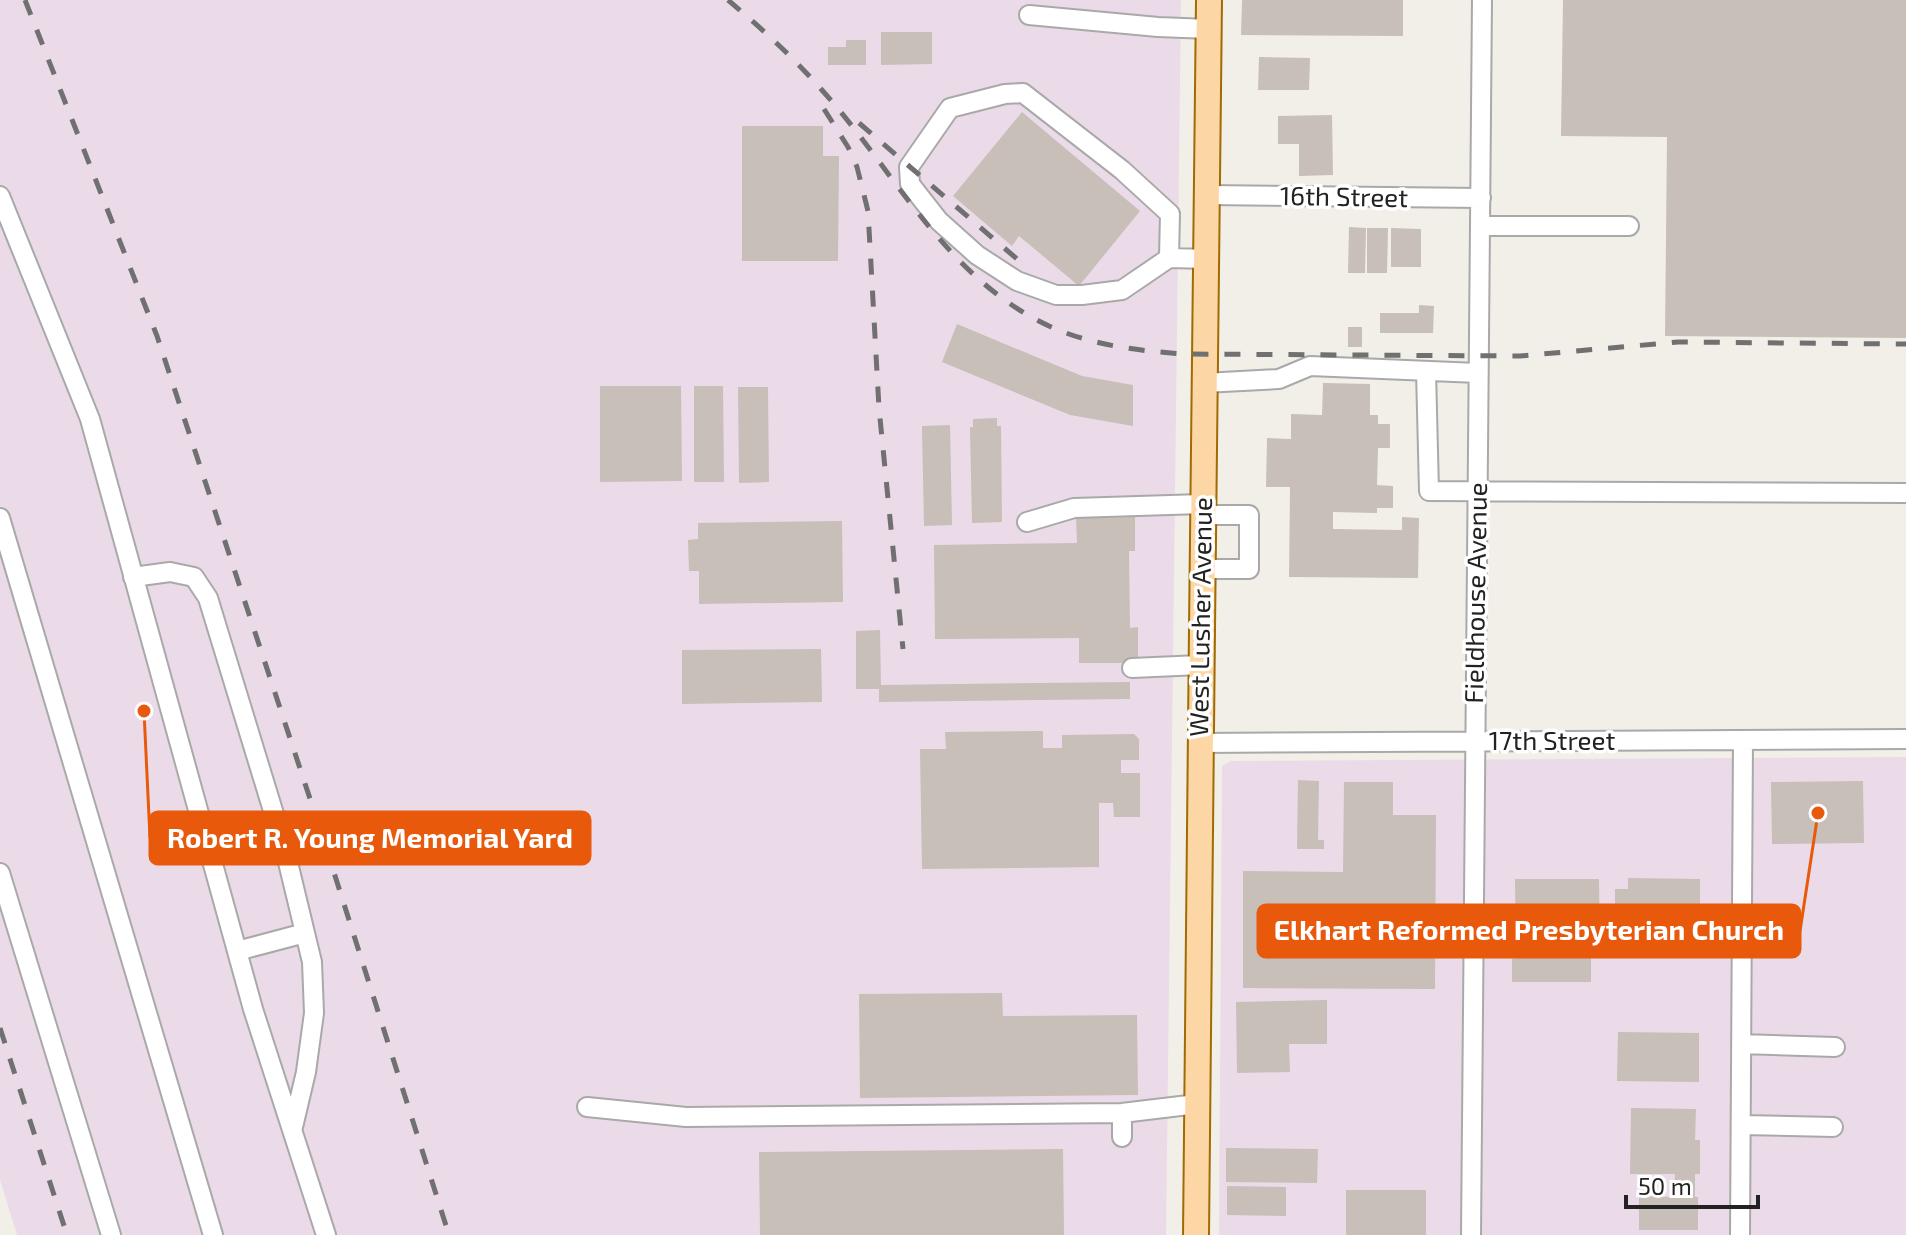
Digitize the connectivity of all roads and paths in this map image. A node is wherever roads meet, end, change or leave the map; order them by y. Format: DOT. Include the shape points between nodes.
graph roads {
  1 [pos="1209,0"];
  2 [pos="1482,0"];
  3 [pos="1029,15"];
  4 [pos="1209,29"];
  5 [pos="1207,195"];
  6 [pos="0,196"];
  7 [pos="1481,198"];
  8 [pos="1480,226"];
  9 [pos="1629,226"];
  10 [pos="1169,258"];
  11 [pos="1208,259"];
  12 [pos="1426,371"];
  13 [pos="1478,373"];
  14 [pos="1204,383"];
  15 [pos="1477,492"];
  16 [pos="1906,493"];
  17 [pos="1202,509"];
  18 [pos="0,518"];
  19 [pos="1027,522"];
  20 [pos="1201,569"];
  21 [pos="133,577"];
  22 [pos="1200,665"];
  23 [pos="1132,668"];
  24 [pos="1906,739"];
  25 [pos="1743,740"];
  26 [pos="1474,741"];
  27 [pos="1199,743"];
  28 [pos="0,873"];
  29 [pos="305,933"];
  30 [pos="237,951"];
  31 [pos="1741,1044"];
  32 [pos="1835,1047"];
  33 [pos="1197,1104"];
  34 [pos="587,1107"];
  35 [pos="1122,1113"];
  36 [pos="1741,1125"];
  37 [pos="1833,1127"];
  38 [pos="292,1130"];
  39 [pos="1122,1137"];
  40 [pos="111,1235"];
  41 [pos="213,1235"];
  42 [pos="326,1235"];
  43 [pos="1196,1235"];
  44 [pos="1471,1235"];
  45 [pos="1740,1235"];
  1 -- 4 [label="main road, West Lusher Avenue"];
  2 -- 7 [label="street, Fieldhouse Avenue"];
  3 -- 4 [label="street"];
  4 -- 5 [label="main road, West Lusher Avenue"];
  5 -- 7 [label="street, 16th Street"];
  5 -- 11 [label="main road, West Lusher Avenue"];
  6 -- 21 [label="street" via="90,419"];
  7 -- 8 [label="street, Fieldhouse Avenue"];
  8 -- 9 [label="street"];
  8 -- 13 [label="street, Fieldhouse Avenue"];
  10 -- 10 [label="street" via="1170,214 1023,93 950,108 909,167 910,184 939,221 977,255 1017,281 1056,295 1122,290"];
  10 -- 11 [label="street"];
  11 -- 14 [label="main road, West Lusher Avenue"];
  12 -- 13 [label="street"];
  12 -- 14 [label="street" via="1310,366 1279,379"];
  12 -- 15 [label="street" via="1429,491"];
  13 -- 15 [label="street, Fieldhouse Avenue"];
  14 -- 17 [label="main road, West Lusher Avenue"];
  15 -- 16 [label="street"];
  15 -- 26 [label="street, Fieldhouse Avenue"];
  17 -- 19 [label="street" via="1074,508"];
  17 -- 20 [label="main road, West Lusher Avenue"];
  17 -- 20 [label="street" via="1249,515 1249,569"];
  18 -- 41 [label="street"];
  20 -- 22 [label="main road, West Lusher Avenue"];
  21 -- 29 [label="street" via="170,572 194,577 208,598"];
  21 -- 30 [label="street"];
  22 -- 23 [label="street"];
  22 -- 27 [label="main road, West Lusher Avenue"];
  24 -- 25 [label="street, 17th Street"];
  25 -- 26 [label="street, 17th Street"];
  25 -- 31 [label="street"];
  26 -- 27 [label="street, 17th Street"];
  26 -- 44 [label="street, Fieldhouse Avenue"];
  27 -- 33 [label="main road, West Lusher Avenue"];
  28 -- 40 [label="street"];
  29 -- 30 [label="street"];
  29 -- 38 [label="street" via="314,1013"];
  30 -- 38 [label="street"];
  31 -- 32 [label="street"];
  31 -- 36 [label="street"];
  33 -- 35 [label="street"];
  33 -- 43 [label="main road, West Lusher Avenue"];
  34 -- 35 [label="street" via="686,1117"];
  35 -- 39 [label="street"];
  36 -- 37 [label="street"];
  36 -- 45 [label="street"];
  38 -- 42 [label="street"];
}
